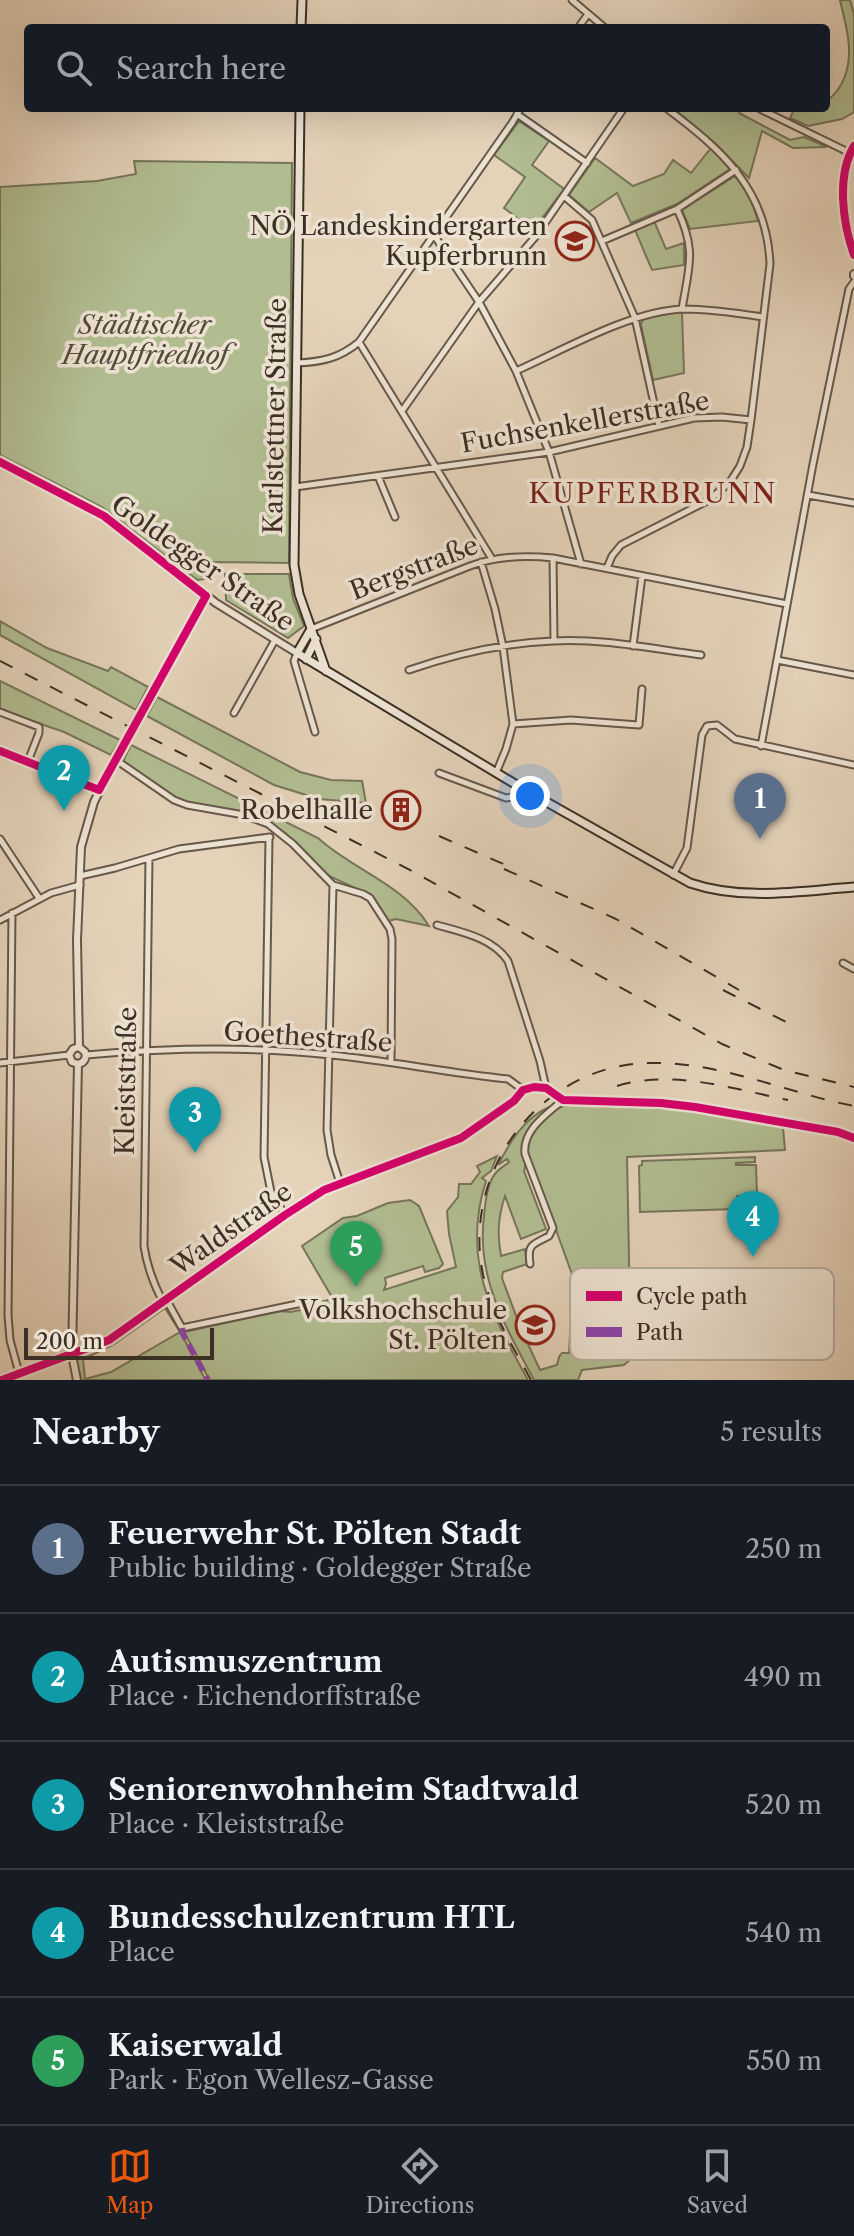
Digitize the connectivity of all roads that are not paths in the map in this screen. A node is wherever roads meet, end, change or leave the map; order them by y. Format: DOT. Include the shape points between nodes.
graph roads {
  1 [pos="302,0"];
  2 [pos="572,0"];
  3 [pos="588,14"];
  4 [pos="301,24"];
  5 [pos="581,24"];
  6 [pos="600,24"];
  7 [pos="300,112"];
  8 [pos="518,112"];
  9 [pos="520,112"];
  10 [pos="621,112"];
  11 [pos="671,112"];
  12 [pos="766,112"];
  13 [pos="854,146"];
  14 [pos="850,153"];
  15 [pos="587,163"];
  16 [pos="736,170"];
  17 [pos="564,196"];
  18 [pos="677,209"];
  19 [pos="434,235"];
  20 [pos="602,241"];
  21 [pos="854,255"];
  22 [pos="854,278"];
  23 [pos="479,302"];
  24 [pos="682,309"];
  25 [pos="763,317"];
  26 [pos="635,318"];
  27 [pos="359,342"];
  28 [pos="296,363"];
  29 [pos="516,371"];
  30 [pos="402,411"];
  31 [pos="751,420"];
  32 [pos="659,426"];
  33 [pos="549,452"];
  34 [pos="0,462"];
  35 [pos="436,468"];
  36 [pos="378,476"];
  37 [pos="295,487"];
  38 [pos="808,495"];
  39 [pos="854,503"];
  40 [pos="395,517"];
  41 [pos="553,558"];
  42 [pos="492,559"];
  43 [pos="481,562"];
  44 [pos="581,564"];
  45 [pos="607,568"];
  46 [pos="642,576"];
  47 [pos="206,596"];
  48 [pos="787,604"];
  49 [pos="311,629"];
  50 [pos="316,639"];
  51 [pos="275,640"];
  52 [pos="554,641"];
  53 [pos="633,646"];
  54 [pos="503,647"];
  55 [pos="297,653"];
  56 [pos="701,655"];
  57 [pos="306,659"];
  58 [pos="777,660"];
  59 [pos="409,670"];
  60 [pos="326,671"];
  61 [pos="854,675"];
  62 [pos="642,689"];
  63 [pos="0,712"];
  64 [pos="234,713"];
  65 [pos="513,724"];
  66 [pos="315,732"];
  67 [pos="761,746"];
  68 [pos="0,751"];
  69 [pos="117,757"];
  70 [pos="28,761"];
  71 [pos="854,765"];
  72 [pos="439,773"];
  73 [pos="496,773"];
  74 [pos="520,787"];
  75 [pos="99,790"];
  76 [pos="275,832"];
  77 [pos="269,838"];
  78 [pos="0,839"];
  79 [pos="149,858"];
  80 [pos="673,875"];
  81 [pos="80,876"];
  82 [pos="80,885"];
  83 [pos="333,885"];
  84 [pos="854,887"];
  85 [pos="39,899"];
  86 [pos="12,913"];
  87 [pos="0,920"];
  88 [pos="437,925"];
  89 [pos="843,963"];
  90 [pos="854,969"];
  91 [pos="79,1047"];
  92 [pos="147,1050"];
  93 [pos="266,1050"];
  94 [pos="328,1054"];
  95 [pos="69,1055"];
  96 [pos="86,1055"];
  97 [pos="11,1062"];
  98 [pos="391,1062"];
  99 [pos="0,1063"];
  100 [pos="78,1064"];
  101 [pos="546,1088"];
  102 [pos="523,1090"];
  103 [pos="563,1100"];
  104 [pos="854,1138"];
  105 [pos="340,1183"];
  106 [pos="285,1215"];
  107 [pos="530,1264"];
  108 [pos="165,1300"];
  109 [pos="312,1301"];
  110 [pos="72,1355"];
  111 [pos="19,1373"];
  112 [pos="2,1380"];
  113 [pos="77,1380"];
  1 -- 4 [label="main road"];
  2 -- 3 [label="street"];
  3 -- 5 [label="street"];
  3 -- 6 [label="street"];
  7 -- 28 [label="main road, Karlstettner Straße"];
  8 -- 19 [label="street"];
  9 -- 15 [label="street"];
  10 -- 15 [label="street"];
  11 -- 16 [label="street"];
  12 -- 14 [label="street"];
  13 -- 14 [label="street"];
  14 -- 21 [label="street" via="845,203"];
  15 -- 17 [label="street"];
  16 -- 18 [label="street"];
  16 -- 25 [label="street" via="754,197 769,245"];
  17 -- 20 [label="street" via="592,220"];
  17 -- 23 [label="street"];
  18 -- 20 [label="street"];
  18 -- 24 [label="street" via="691,258"];
  19 -- 23 [label="street"];
  19 -- 27 [label="street"];
  20 -- 26 [label="street"];
  22 -- 38 [label="street"];
  23 -- 29 [label="street"];
  23 -- 30 [label="street"];
  24 -- 25 [label="street"];
  24 -- 26 [label="street"];
  25 -- 31 [label="street"];
  26 -- 29 [label="street"];
  26 -- 32 [label="street"];
  27 -- 28 [label="street" via="325,361"];
  27 -- 30 [label="street"];
  28 -- 37 [label="main road, Karlstettner Straße"];
  29 -- 33 [label="street"];
  30 -- 35 [label="street"];
  31 -- 32 [label="street, Fuchsenkellerstraße" via="694,418"];
  31 -- 45 [label="street" via="747,447 730,482 709,500 621,545"];
  32 -- 33 [label="street, Fuchsenkellerstraße"];
  33 -- 35 [label="street, Fuchsenkellerstraße"];
  33 -- 44 [label="street"];
  34 -- 47 [label="street, Goldegger Straße" via="104,516"];
  35 -- 36 [label="street, Fuchsenkellerstraße"];
  35 -- 42 [label="street"];
  36 -- 37 [label="street, Fuchsenkellerstraße"];
  36 -- 40 [label="street"];
  37 -- 49 [label="main road, Karlstettner Straße" via="296,580"];
  38 -- 39 [label="street"];
  38 -- 48 [label="street"];
  41 -- 42 [label="street, Bergstraße"];
  41 -- 44 [label="street, Bergstraße"];
  41 -- 52 [label="street"];
  42 -- 43 [label="street, Bergstraße"];
  43 -- 49 [label="street, Bergstraße"];
  43 -- 54 [label="street"];
  44 -- 45 [label="street, Bergstraße"];
  45 -- 46 [label="street, Bergstraße"];
  46 -- 48 [label="street, Bergstraße"];
  46 -- 53 [label="street"];
  47 -- 51 [label="street, Goldegger Straße"];
  47 -- 69 [label="street, bridge"];
  48 -- 58 [label="street"];
  49 -- 50 [label="main road, Karlstettner Straße"];
  49 -- 55 [label="main road"];
  50 -- 57 [label="main road"];
  50 -- 60 [label="main road, Karlstettner Straße"];
  51 -- 55 [label="street, Goldegger Straße"];
  51 -- 64 [label="street"];
  52 -- 53 [label="street"];
  52 -- 54 [label="street"];
  53 -- 56 [label="street"];
  54 -- 59 [label="street"];
  54 -- 65 [label="street"];
  55 -- 57 [label="main road, Goldegger Straße"];
  55 -- 66 [label="street, Goldegger Straße" via="294,661"];
  57 -- 60 [label="main road, Goldegger Straße"];
  58 -- 61 [label="street"];
  58 -- 67 [label="street"];
  60 -- 73 [label="main road, Goldegger Straße"];
  62 -- 65 [label="street" via="639,725 571,720"];
  63 -- 70 [label="street" via="39,727"];
  65 -- 73 [label="street"];
  67 -- 71 [label="street"];
  67 -- 80 [label="street" via="733,738 717,725 705,728 687,848"];
  68 -- 70 [label="street"];
  69 -- 75 [label="street"];
  69 -- 76 [label="street" via="174,800 244,815"];
  70 -- 75 [label="street"];
  72 -- 74 [label="street" via="506,798"];
  73 -- 74 [label="main road, Goldegger Straße"];
  74 -- 80 [label="main road, Goldegger Straße"];
  75 -- 81 [label="street" via="83,835"];
  76 -- 77 [label="street"];
  76 -- 83 [label="street"];
  77 -- 79 [label="street" via="194,846"];
  77 -- 93 [label="street"];
  78 -- 85 [label="street"];
  79 -- 81 [label="street"];
  79 -- 92 [label="street, Kleiststraße"];
  80 -- 84 [label="main road, Goldegger Straße" via="703,888 737,893"];
  81 -- 82 [label="street"];
  82 -- 85 [label="street"];
  82 -- 91 [label="street"];
  83 -- 94 [label="street"];
  83 -- 98 [label="street" via="370,898 391,933"];
  85 -- 86 [label="street"];
  86 -- 87 [label="street"];
  86 -- 97 [label="street"];
  88 -- 101 [label="street" via="472,935 508,961"];
  89 -- 90 [label="street"];
  91 -- 95 [label="street"];
  91 -- 96 [label="street"];
  92 -- 93 [label="street, Goethestraße"];
  92 -- 96 [label="street, Goethestraße"];
  92 -- 108 [label="street, Kleiststraße" via="144,1246 152,1282"];
  93 -- 94 [label="street, Goethestraße"];
  93 -- 106 [label="street" via="264,1157 271,1192"];
  94 -- 98 [label="street, Goethestraße"];
  94 -- 105 [label="street" via="327,1130"];
  95 -- 97 [label="street"];
  95 -- 100 [label="street"];
  96 -- 100 [label="street"];
  97 -- 99 [label="street"];
  97 -- 111 [label="street" via="8,1315"];
  98 -- 102 [label="street, Goethestraße" via="508,1079"];
  100 -- 110 [label="street"];
  101 -- 102 [label="street"];
  101 -- 103 [label="street"];
  102 -- 105 [label="street, Waldstraße" via="461,1138"];
  103 -- 104 [label="street" via="695,1107"];
  103 -- 107 [label="street" via="525,1141 553,1228 529,1249"];
  105 -- 106 [label="street, Waldstraße"];
  106 -- 108 [label="street, Waldstraße"];
  108 -- 109 [label="street, Kleiststraße" via="182,1328"];
  108 -- 110 [label="street, Waldstraße" via="109,1340"];
  110 -- 111 [label="street, Waldstraße"];
  110 -- 113 [label="street"];
  111 -- 112 [label="street, Waldstraße"];
}
